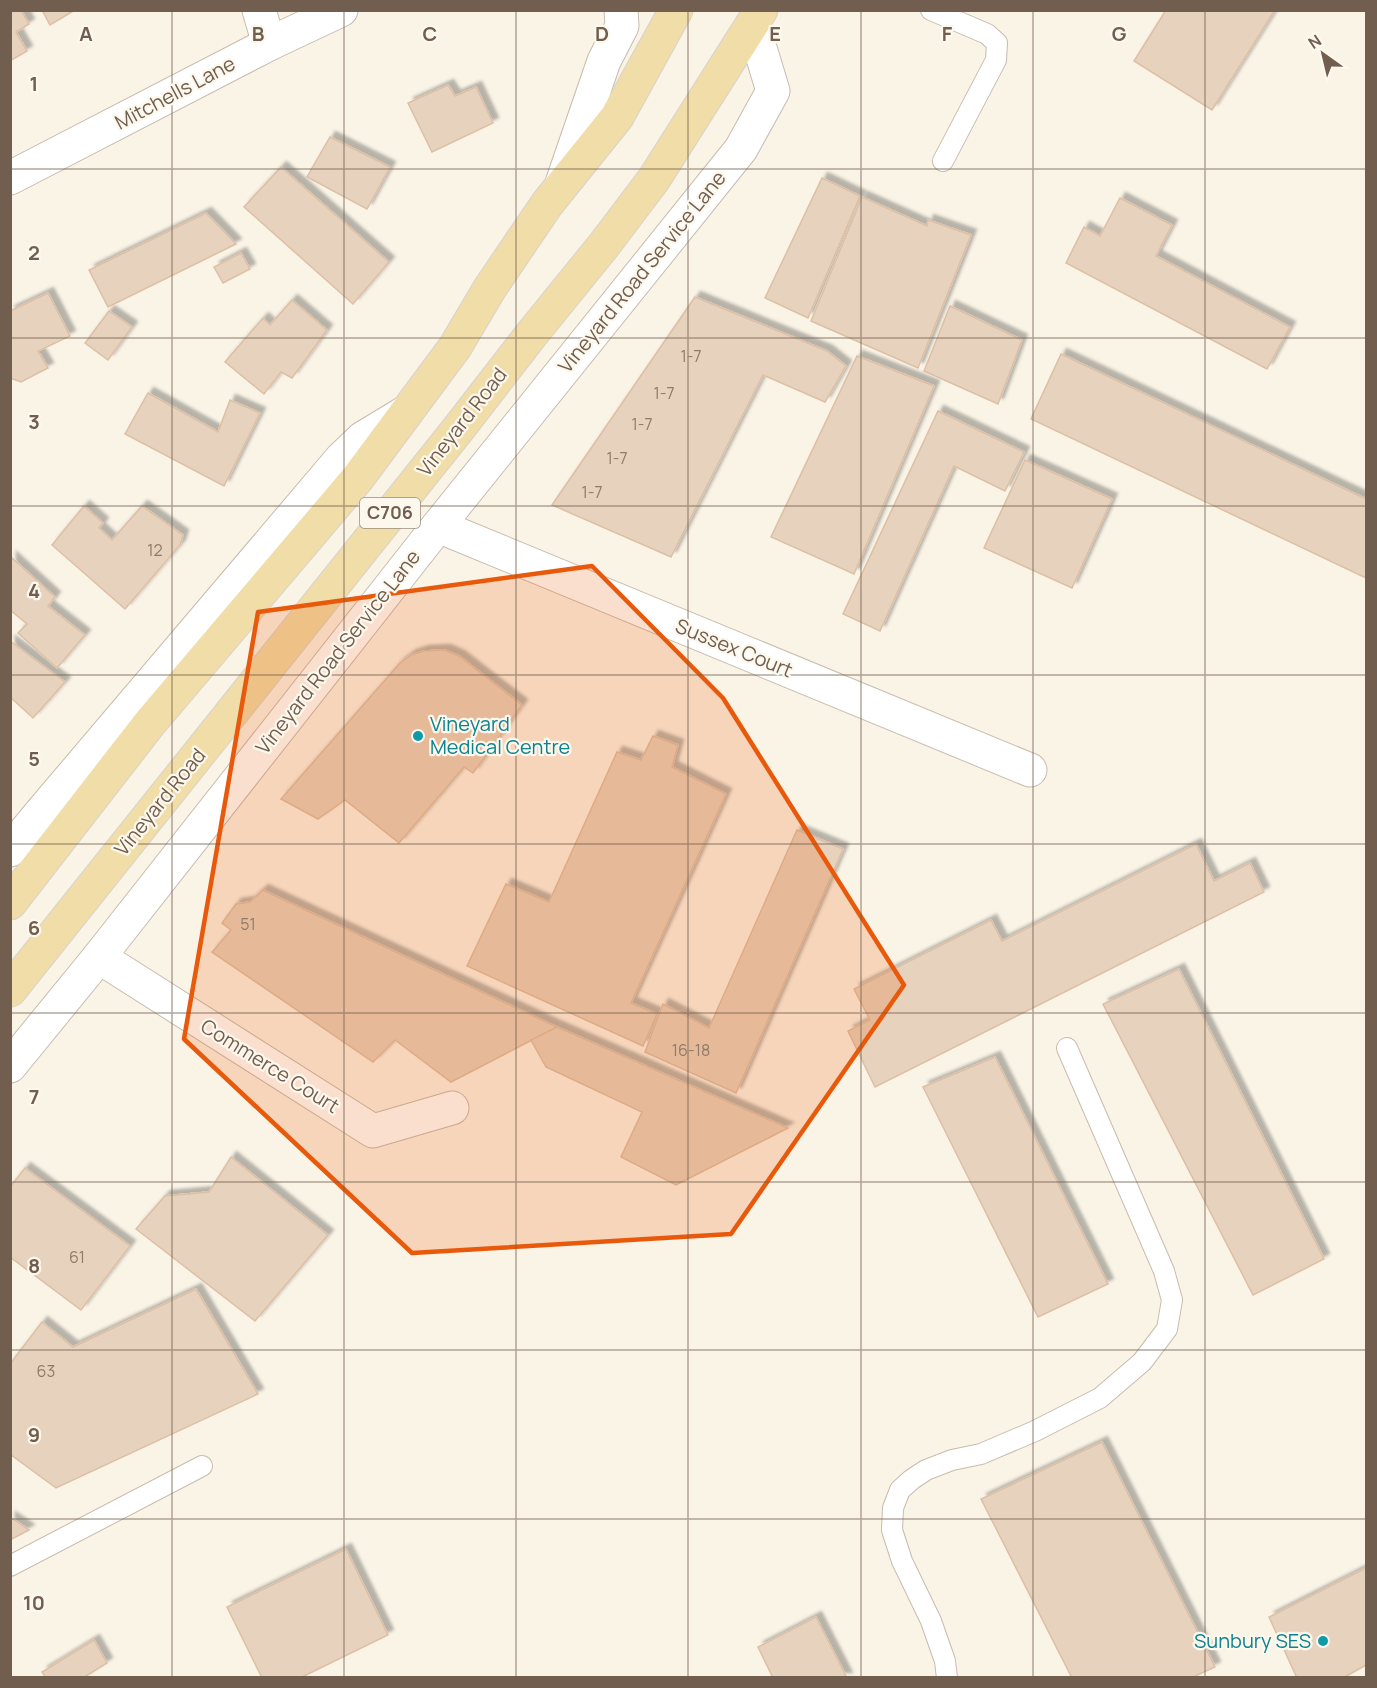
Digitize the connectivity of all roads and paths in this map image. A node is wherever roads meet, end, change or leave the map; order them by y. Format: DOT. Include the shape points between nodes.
graph roads {
  1 [pos="259,10"];
  2 [pos="341,10"];
  3 [pos="621,10"];
  4 [pos="676,10"];
  5 [pos="931,10"];
  6 [pos="757,17"];
  7 [pos="269,44"];
  8 [pos="944,161"];
  9 [pos="10,178"];
  10 [pos="561,185"];
  11 [pos="406,412"];
  12 [pos="438,526"];
  13 [pos="1030,770"];
  14 [pos="10,850"];
  15 [pos="10,903"];
  16 [pos="99,957"];
  17 [pos="10,990"];
  18 [pos="1067,1047"];
  19 [pos="10,1066"];
  20 [pos="452,1108"];
  21 [pos="202,1466"];
  22 [pos="10,1566"];
  23 [pos="947,1677"];
  1 -- 7 [label="street"];
  2 -- 7 [label="street, Mitchells Lane"];
  3 -- 10 [label="street" via="622,26 604,61"];
  4 -- 10 [label="main road, C706" via="617,117"];
  5 -- 8 [label="lane" via="987,34 997,43 996,60"];
  6 -- 12 [label="street, Vineyard Road Service Lane" via="773,91 741,149"];
  6 -- 17 [label="main road, Vineyard Road / C706" via="654,178 604,245"];
  7 -- 9 [label="street, Mitchells Lane"];
  10 -- 11 [label="main road, C706" via="490,288 455,347"];
  11 -- 14 [label="street" via="363,438 341,459"];
  11 -- 15 [label="main road, C706" via="357,479 149,723"];
  12 -- 13 [label="street, Sussex Court"];
  12 -- 16 [label="street, Vineyard Road Service Lane"];
  16 -- 19 [label="street, Vineyard Road Service Lane"];
  16 -- 20 [label="street, Commerce Court" via="373,1131"];
  18 -- 23 [label="lane" via="1164,1271 1172,1300 1167,1329 1143,1362 1100,1398 981,1454 926,1470 900,1490 893,1508 892,1530 902,1561 931,1621"];
  21 -- 22 [label="lane"];
}
